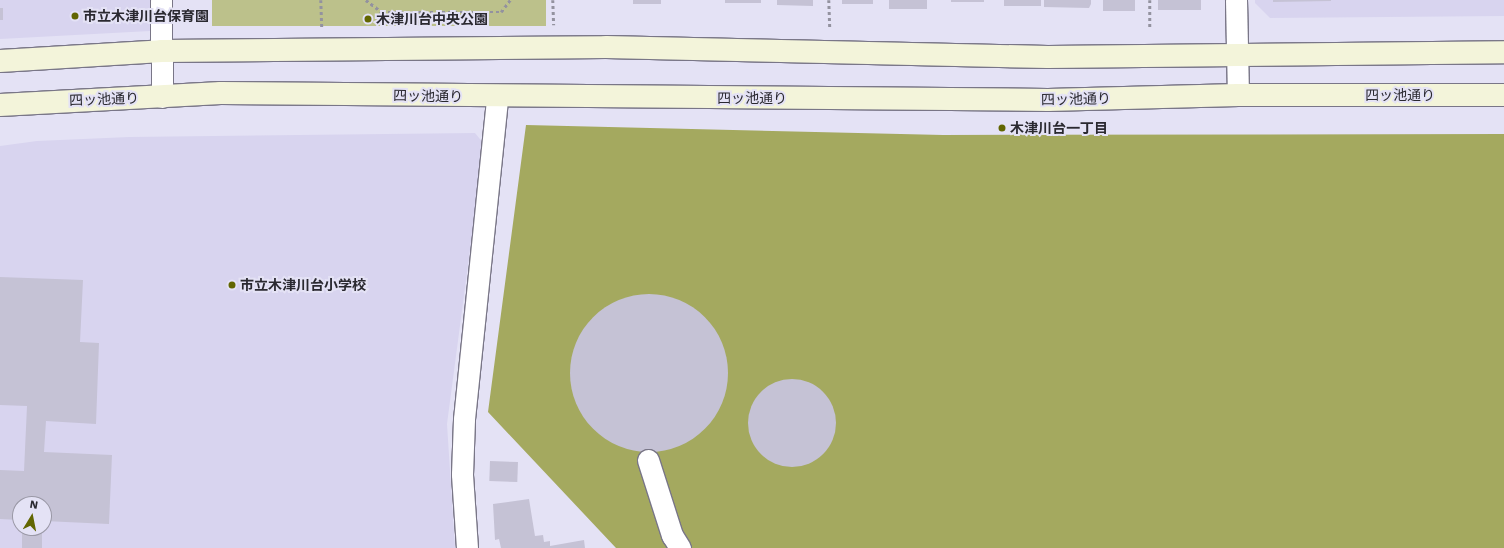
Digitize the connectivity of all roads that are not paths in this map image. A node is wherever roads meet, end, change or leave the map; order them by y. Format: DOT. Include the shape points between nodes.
graph roads {
  1 [pos="161,0"];
  2 [pos="1236,0"];
  3 [pos="162,51"];
  4 [pos="1504,52"];
  5 [pos="1238,54"];
  6 [pos="0,61"];
  7 [pos="1504,94"];
  8 [pos="1238,95"];
  9 [pos="162,97"];
  10 [pos="497,97"];
  11 [pos="0,105"];
  12 [pos="648,460"];
  13 [pos="467,548"];
  14 [pos="680,548"];
  1 -- 3 [label="street"];
  2 -- 5 [label="street"];
  3 -- 5 [label="main road" via="606,47 1048,57"];
  3 -- 6 [label="main road"];
  3 -- 9 [label="street"];
  4 -- 5 [label="main road"];
  5 -- 8 [label="street"];
  7 -- 8 [label="main road, 四ッ池通り"];
  8 -- 10 [label="main road, 四ッ池通り" via="1048,100"];
  9 -- 10 [label="main road, 四ッ池通り" via="221,93"];
  9 -- 11 [label="main road, 四ッ池通り"];
  10 -- 13 [label="street" via="464,418 462,474"];
  12 -- 14 [label="street" via="672,535"];
}
